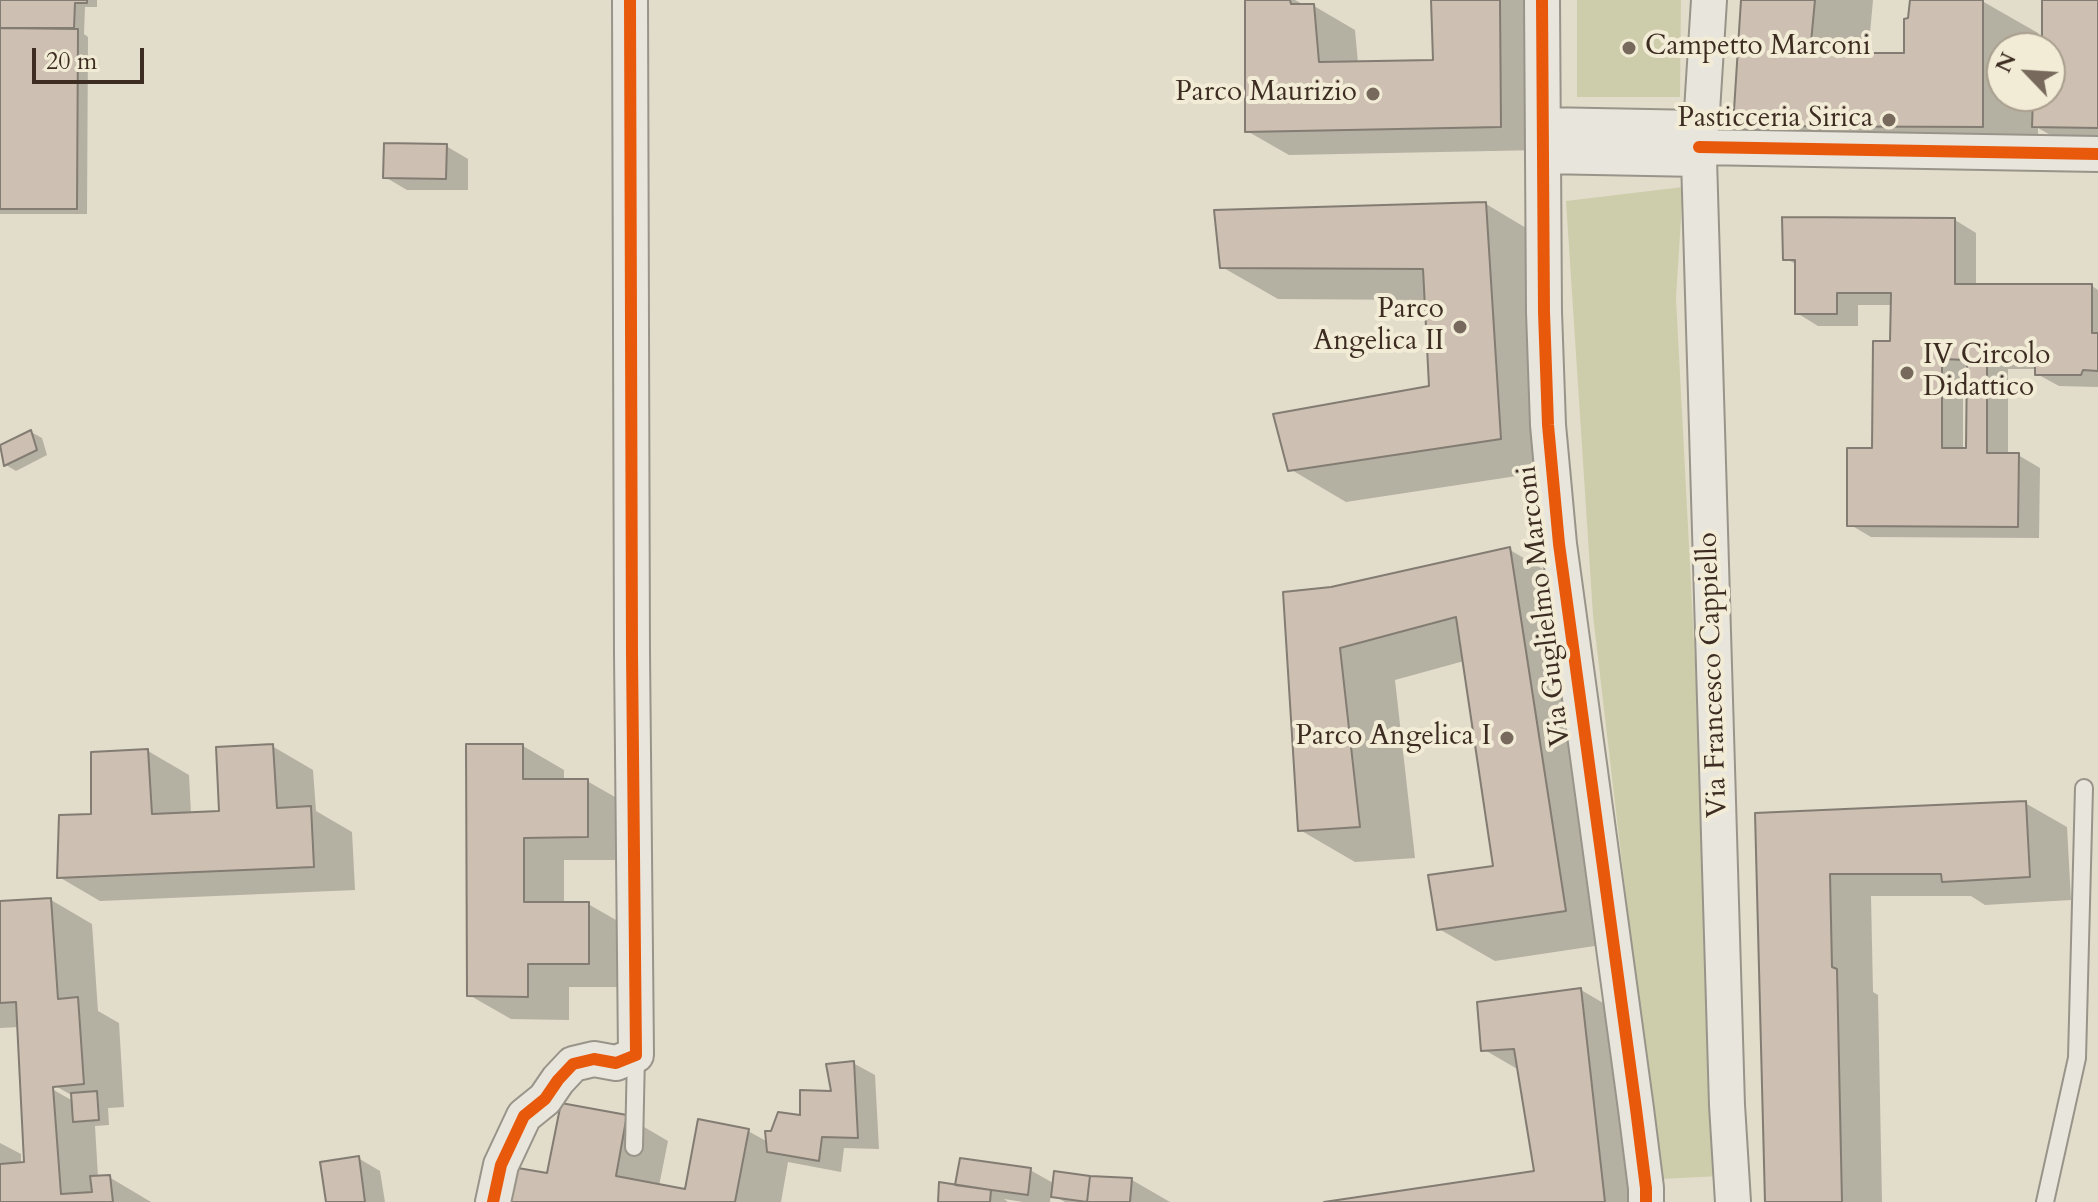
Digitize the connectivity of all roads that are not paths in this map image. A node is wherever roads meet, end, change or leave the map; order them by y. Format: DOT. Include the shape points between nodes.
graph roads {
  1 [pos="630,0"];
  2 [pos="1542,0"];
  3 [pos="1709,0"];
  4 [pos="1543,140"];
  5 [pos="1700,145"];
  6 [pos="2098,154"];
  7 [pos="2084,788"];
  8 [pos="636,1055"];
  9 [pos="634,1147"];
  10 [pos="1651,1197"];
  11 [pos="1729,1199"];
  12 [pos="493,1202"];
  13 [pos="2045,1202"];
  1 -- 8 [label="street"];
  2 -- 4 [label="street, Via Guglielmo Marconi"];
  3 -- 5 [label="street, Via Francesco Cappiello"];
  4 -- 5 [label="street"];
  4 -- 10 [label="street, Via Guglielmo Marconi" via="1545,355 1559,544"];
  5 -- 6 [label="street"];
  5 -- 11 [label="street, Via Francesco Cappiello"];
  7 -- 13 [label="lane" via="2077,1058"];
  8 -- 9 [label="lane"];
  8 -- 12 [label="street" via="616,1063 594,1059 573,1064 524,1116 501,1165"];
}
